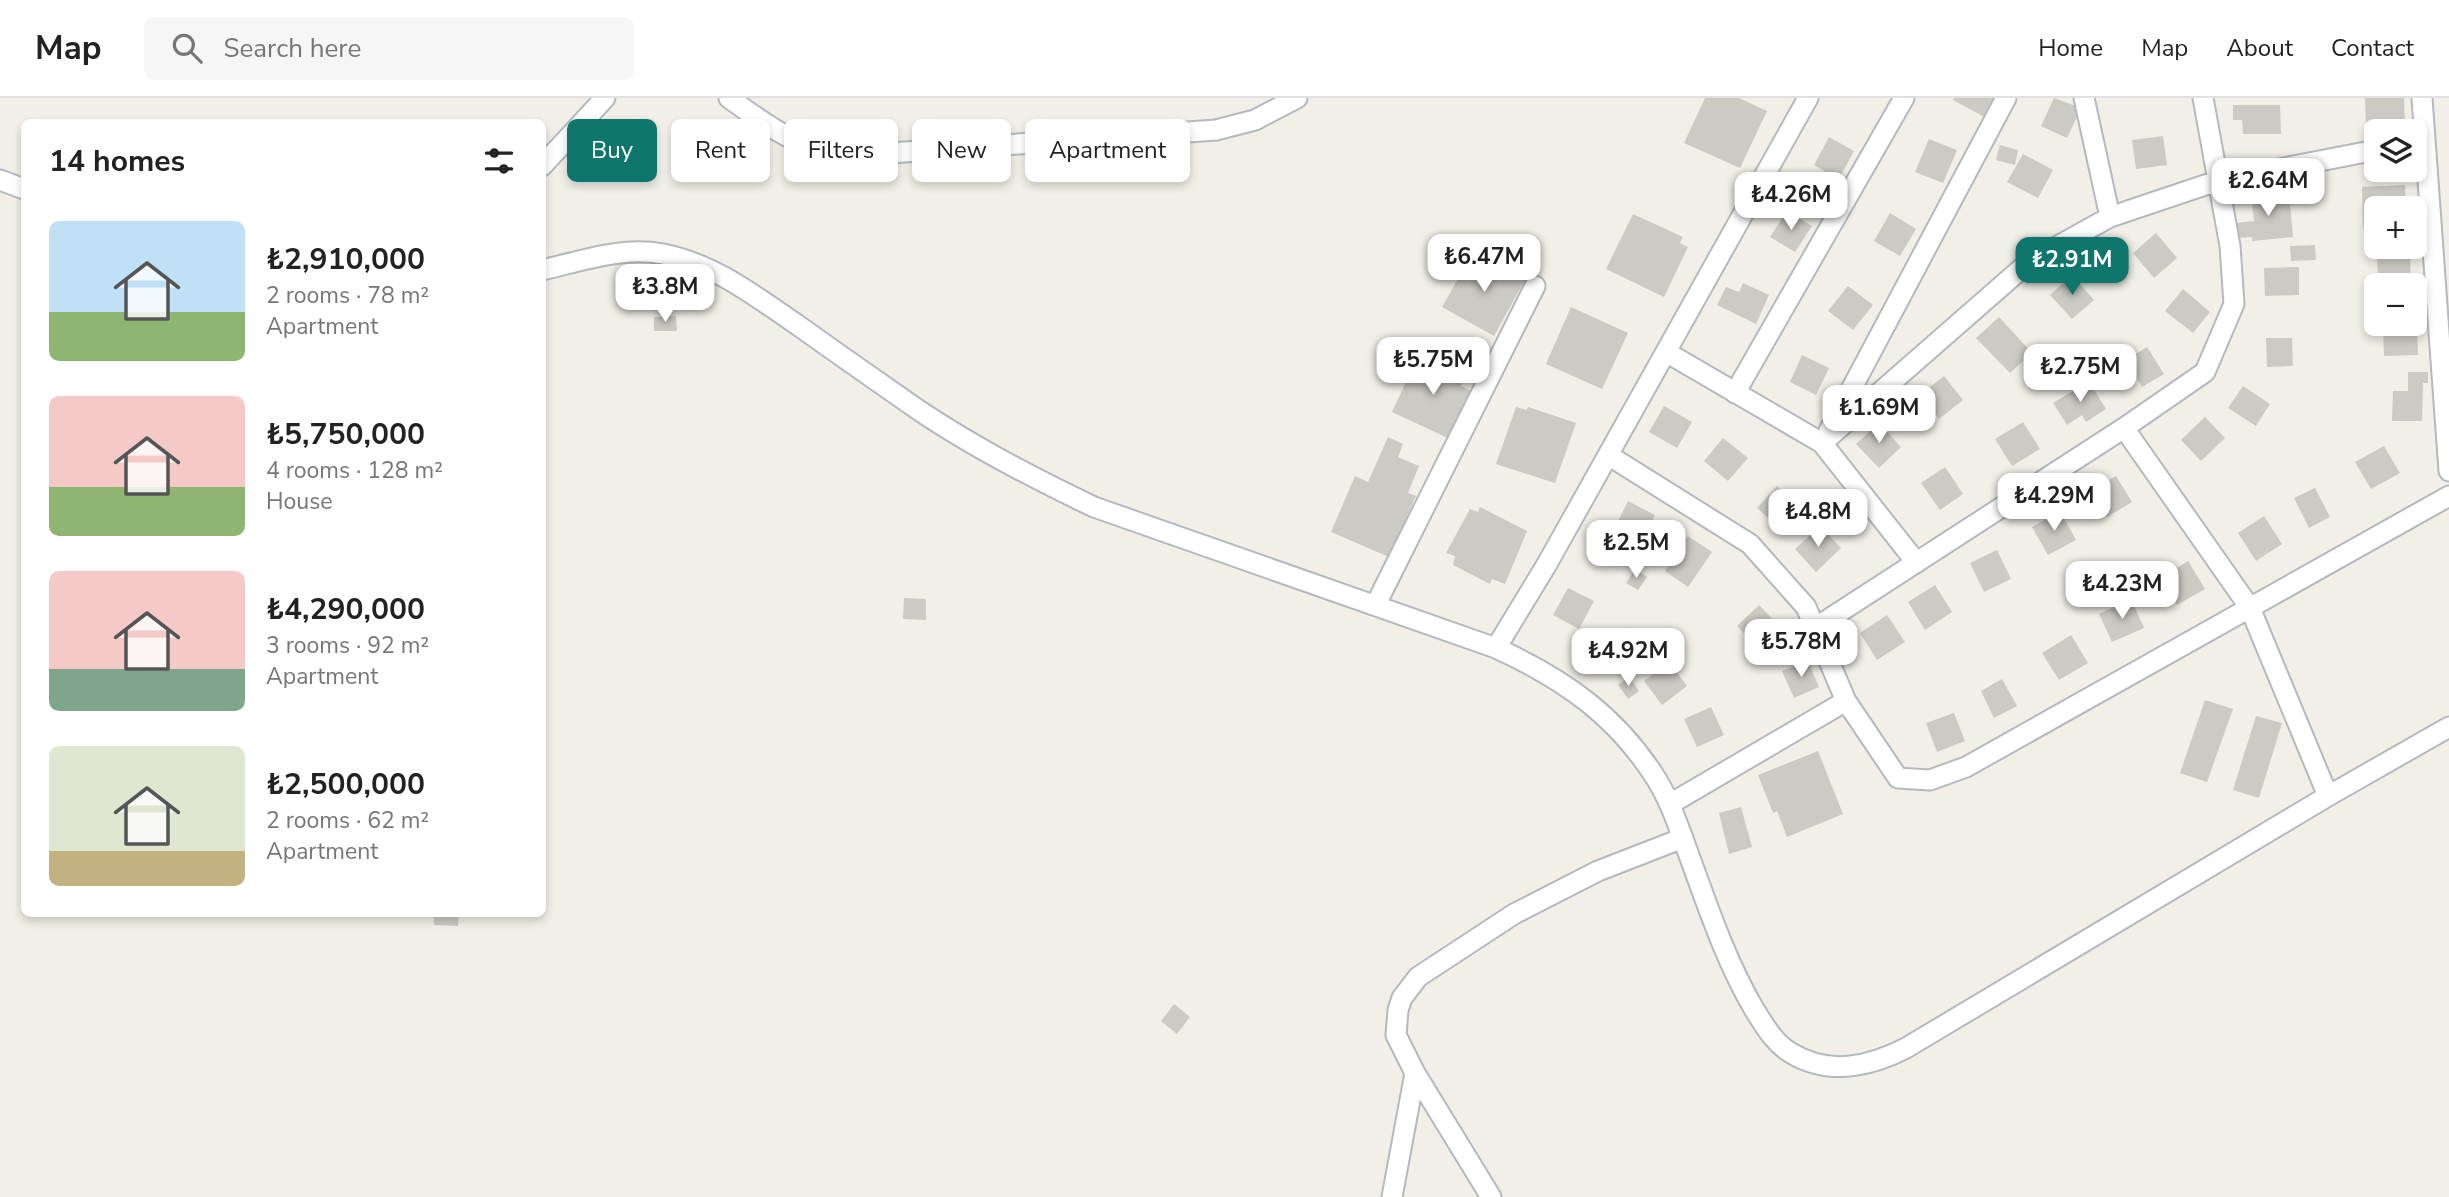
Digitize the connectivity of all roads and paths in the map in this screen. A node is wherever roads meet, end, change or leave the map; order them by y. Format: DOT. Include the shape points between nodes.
graph roads {
  1 [pos="605,98"];
  2 [pos="729,98"];
  3 [pos="1297,98"];
  4 [pos="1808,98"];
  5 [pos="1904,98"];
  6 [pos="2006,98"];
  7 [pos="2084,98"];
  8 [pos="2203,98"];
  9 [pos="2422,98"];
  10 [pos="2421,119"];
  11 [pos="2364,152"];
  12 [pos="546,162"];
  13 [pos="0,180"];
  14 [pos="2217,181"];
  15 [pos="2424,182"];
  16 [pos="21,188"];
  17 [pos="2110,216"];
  18 [pos="546,269"];
  19 [pos="1535,286"];
  20 [pos="1666,352"];
  21 [pos="1735,393"];
  22 [pos="2124,428"];
  23 [pos="1822,443"];
  24 [pos="1608,455"];
  25 [pos="2449,471"];
  26 [pos="2449,496"];
  27 [pos="1916,562"];
  28 [pos="1376,604"];
  29 [pos="2250,608"];
  30 [pos="1815,628"];
  31 [pos="1496,648"];
  32 [pos="1846,702"];
  33 [pos="2449,727"];
  34 [pos="2328,796"];
  35 [pos="1670,804"];
  36 [pos="1683,838"];
  37 [pos="1415,1073"];
  38 [pos="1392,1197"];
  39 [pos="1491,1197"];
  1 -- 12 [label="street"];
  2 -- 3 [label="street" via="792,141 848,156 1216,130 1255,120"];
  4 -- 20 [label="street"];
  5 -- 21 [label="street"];
  6 -- 23 [label="street"];
  7 -- 17 [label="street"];
  8 -- 14 [label="street"];
  9 -- 10 [label="street"];
  11 -- 14 [label="street"];
  13 -- 16 [label="street"];
  14 -- 17 [label="street"];
  14 -- 22 [label="street" via="2230,246 2234,304 2205,372"];
  15 -- 25 [label="street"];
  17 -- 23 [label="street" via="2029,262"];
  18 -- 28 [label="street" via="635,252 687,260 737,284 948,429 1045,484 1094,507"];
  19 -- 28 [label="street"];
  20 -- 21 [label="street"];
  20 -- 24 [label="street"];
  21 -- 23 [label="street"];
  22 -- 27 [label="street"];
  22 -- 29 [label="street"];
  23 -- 27 [label="street"];
  24 -- 30 [label="street" via="1750,544 1806,607"];
  24 -- 31 [label="street"];
  26 -- 29 [label="street"];
  27 -- 30 [label="street"];
  28 -- 31 [label="street"];
  29 -- 32 [label="street" via="1966,766 1930,780 1898,778"];
  29 -- 34 [label="street"];
  30 -- 32 [label="street"];
  31 -- 35 [label="street" via="1535,666 1592,704 1638,753"];
  32 -- 35 [label="street"];
  33 -- 34 [label="street"];
  34 -- 36 [label="street" via="1906,1048 1855,1067 1810,1063 1774,1040 1725,954"];
  35 -- 36 [label="street"];
  36 -- 37 [label="street" via="1556,891 1418,976 1402,998 1396,1022 1396,1035"];
  37 -- 38 [label="street"];
  37 -- 39 [label="street"];
}
